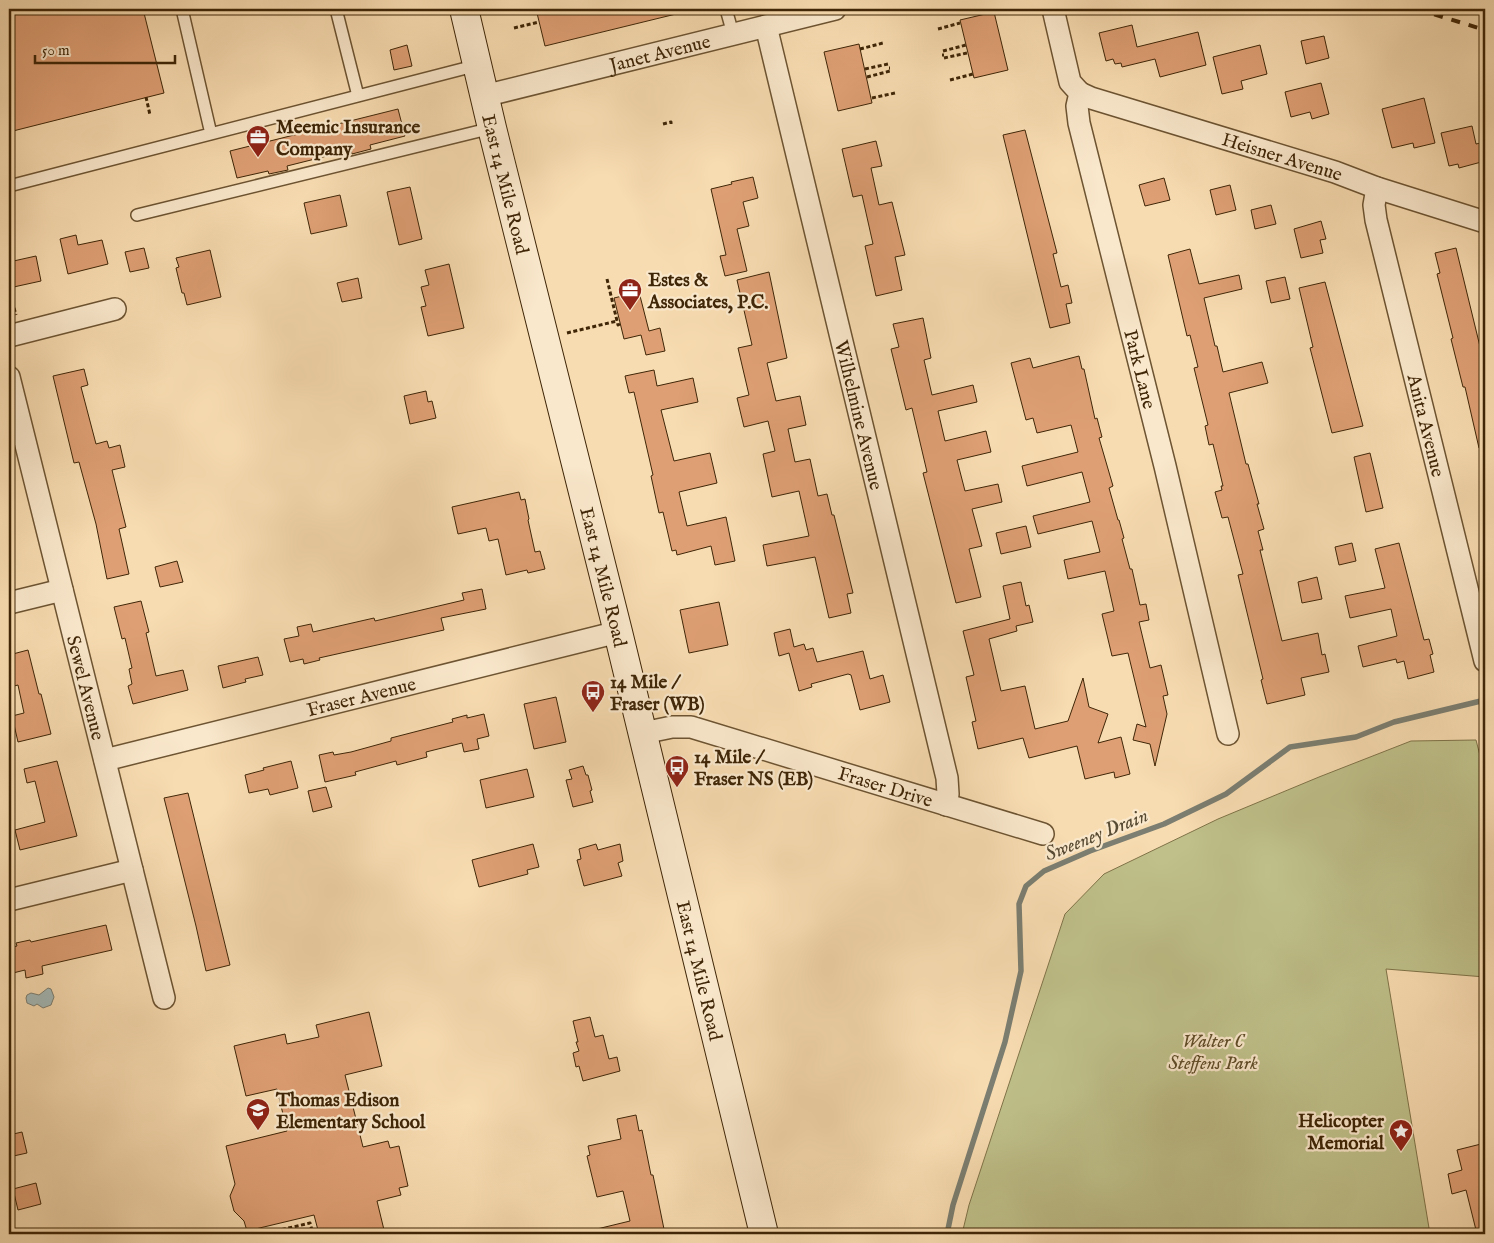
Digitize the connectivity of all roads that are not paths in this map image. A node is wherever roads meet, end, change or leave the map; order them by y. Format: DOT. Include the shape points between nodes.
graph roads {
  1 [pos="182,9"];
  2 [pos="336,9"];
  3 [pos="464,9"];
  4 [pos="726,9"];
  5 [pos="835,9"];
  6 [pos="1052,9"];
  7 [pos="766,26"];
  8 [pos="733,34"];
  9 [pos="478,65"];
  10 [pos="1080,93"];
  11 [pos="358,96"];
  12 [pos="484,96"];
  13 [pos="492,128"];
  14 [pos="211,134"];
  15 [pos="9,186"];
  16 [pos="1377,188"];
  17 [pos="137,215"];
  18 [pos="1485,222"];
  19 [pos="116,309"];
  20 [pos="9,336"];
  21 [pos="9,377"];
  22 [pos="62,590"];
  23 [pos="9,603"];
  24 [pos="618,632"];
  25 [pos="1485,660"];
  26 [pos="643,733"];
  27 [pos="1228,734"];
  28 [pos="105,760"];
  29 [pos="946,805"];
  30 [pos="1043,834"];
  31 [pos="132,870"];
  32 [pos="9,900"];
  33 [pos="164,998"];
  34 [pos="764,1234"];
  1 -- 14 [label="lane"];
  2 -- 11 [label="lane"];
  3 -- 9 [label="main road, East 14 Mile Road"];
  4 -- 8 [label="lane"];
  5 -- 7 [label="street, Janet Avenue"];
  6 -- 10 [label="street" via="1070,82"];
  7 -- 8 [label="street, Janet Avenue"];
  7 -- 29 [label="street, Wilhelmine Avenue" via="947,778"];
  8 -- 12 [label="street, Janet Avenue"];
  9 -- 11 [label="lane"];
  9 -- 12 [label="main road, East 14 Mile Road"];
  10 -- 16 [label="street, Heisner Avenue"];
  10 -- 27 [label="street, Park Lane" via="1077,106 1079,123"];
  11 -- 14 [label="lane"];
  12 -- 13 [label="main road, East 14 Mile Road"];
  13 -- 17 [label="lane"];
  13 -- 24 [label="main road, East 14 Mile Road"];
  14 -- 15 [label="lane"];
  16 -- 18 [label="street, Heisner Avenue"];
  16 -- 25 [label="street, Anita Avenue" via="1376,220"];
  19 -- 20 [label="street"];
  21 -- 22 [label="street, Sewel Avenue"];
  22 -- 23 [label="street"];
  22 -- 28 [label="street, Sewel Avenue"];
  24 -- 26 [label="main road, East 14 Mile Road"];
  24 -- 28 [label="street, Fraser Avenue"];
  26 -- 29 [label="street, Fraser Drive" via="691,727"];
  26 -- 34 [label="main road, East 14 Mile Road"];
  28 -- 31 [label="street, Sewel Avenue"];
  29 -- 30 [label="street, Fraser Drive"];
  31 -- 32 [label="street"];
  31 -- 33 [label="street, Sewel Avenue"];
}
